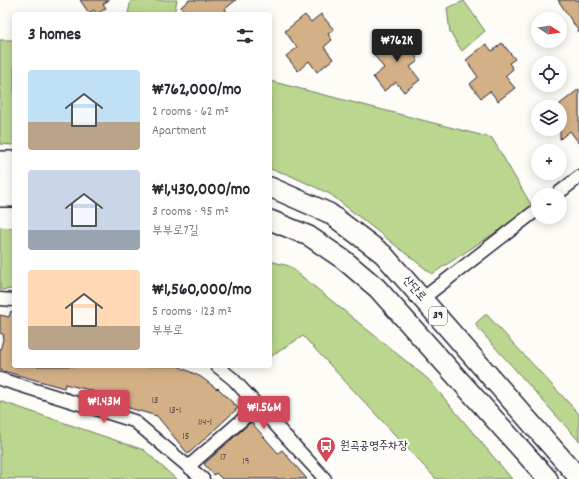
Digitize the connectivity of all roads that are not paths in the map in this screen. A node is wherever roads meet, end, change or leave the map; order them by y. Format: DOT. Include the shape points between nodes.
graph roads {
  1 [pos="0,161"];
  2 [pos="12,161"];
  3 [pos="579,177"];
  4 [pos="0,180"];
  5 [pos="12,180"];
  6 [pos="272,188"];
  7 [pos="565,188"];
  8 [pos="0,197"];
  9 [pos="12,197"];
  10 [pos="0,209"];
  11 [pos="12,209"];
  12 [pos="531,214"];
  13 [pos="272,221"];
  14 [pos="422,298"];
  15 [pos="0,299"];
  16 [pos="12,300"];
  17 [pos="220,368"];
  18 [pos="0,379"];
  19 [pos="259,405"];
  20 [pos="189,466"];
  21 [pos="579,478"];
  22 [pos="204,479"];
  23 [pos="325,479"];
  24 [pos="548,479"];
  1 -- 2 [label="main road"];
  3 -- 7 [label="street"];
  4 -- 5 [label="main road"];
  6 -- 14 [label="main road, 산단로 / 39" via="329,213 383,254"];
  8 -- 9 [label="main road"];
  10 -- 11 [label="main road"];
  12 -- 14 [label="street"];
  13 -- 24 [label="main road, 39" via="309,236 344,260 377,288"];
  14 -- 21 [label="main road, 산단로 / 39"];
  15 -- 16 [label="street"];
  17 -- 19 [label="street"];
  18 -- 20 [label="street" via="134,421"];
  19 -- 20 [label="street"];
  19 -- 23 [label="street"];
  20 -- 22 [label="street"];
}
